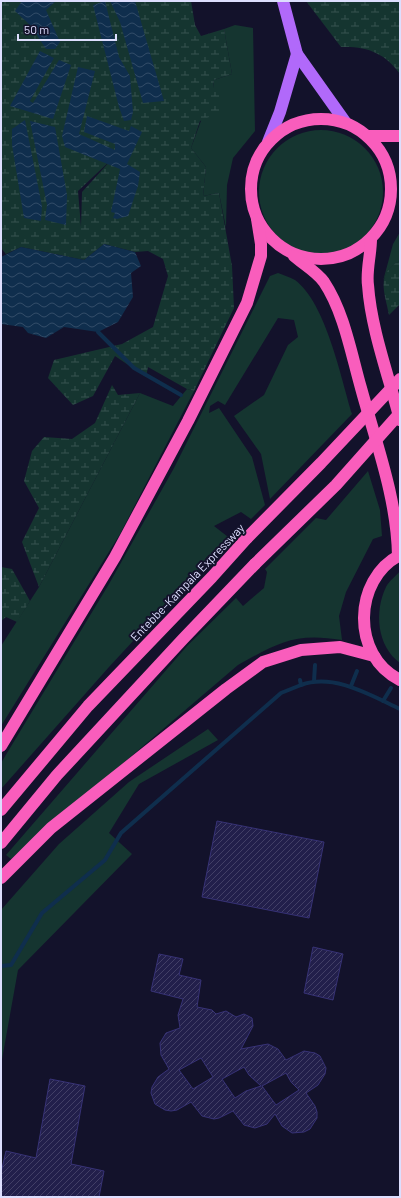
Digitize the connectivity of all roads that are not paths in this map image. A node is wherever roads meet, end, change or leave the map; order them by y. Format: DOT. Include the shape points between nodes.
graph roads {
  1 [pos="283,1"];
  2 [pos="297,54"];
  3 [pos="346,123"];
  4 [pos="368,136"];
  5 [pos="400,136"];
  6 [pos="268,142"];
  7 [pos="257,219"];
  8 [pos="371,239"];
  9 [pos="291,252"];
  10 [pos="400,379"];
  11 [pos="400,413"];
  12 [pos="400,420"];
  13 [pos="399,555"];
  14 [pos="374,656"];
  15 [pos="400,680"];
  16 [pos="1,746"];
  17 [pos="1,810"];
  18 [pos="1,843"];
  19 [pos="1,878"];
  1 -- 2 [label="main road"];
  2 -- 3 [label="main road"];
  2 -- 6 [label="main road" via="280,112"];
  3 -- 4 [label="highway"];
  3 -- 6 [label="highway" via="325,118 304,120 284,128"];
  4 -- 5 [label="highway"];
  4 -- 8 [label="highway" via="380,151 388,168 392,187 390,206 382,224"];
  6 -- 7 [label="highway" via="256,159 251,178 251,199"];
  7 -- 9 [label="highway" via="271,239"];
  7 -- 16 [label="highway" via="261,256 247,303 188,421 115,557"];
  8 -- 9 [label="highway" via="353,252 333,258 311,259"];
  8 -- 12 [label="highway" via="367,284"];
  9 -- 13 [label="highway" via="323,281 335,304 387,479 398,530"];
  10 -- 17 [label="highway, Entebbe–Kampala Expressway, bridge" via="88,706"];
  11 -- 18 [label="highway, bridge" via="336,485 183,639 57,776"];
  13 -- 14 [label="highway" via="374,579 367,593 364,625 367,641"];
  14 -- 15 [label="highway" via="384,668"];
  14 -- 19 [label="highway" via="340,647 301,650 263,662 51,828"];
}
